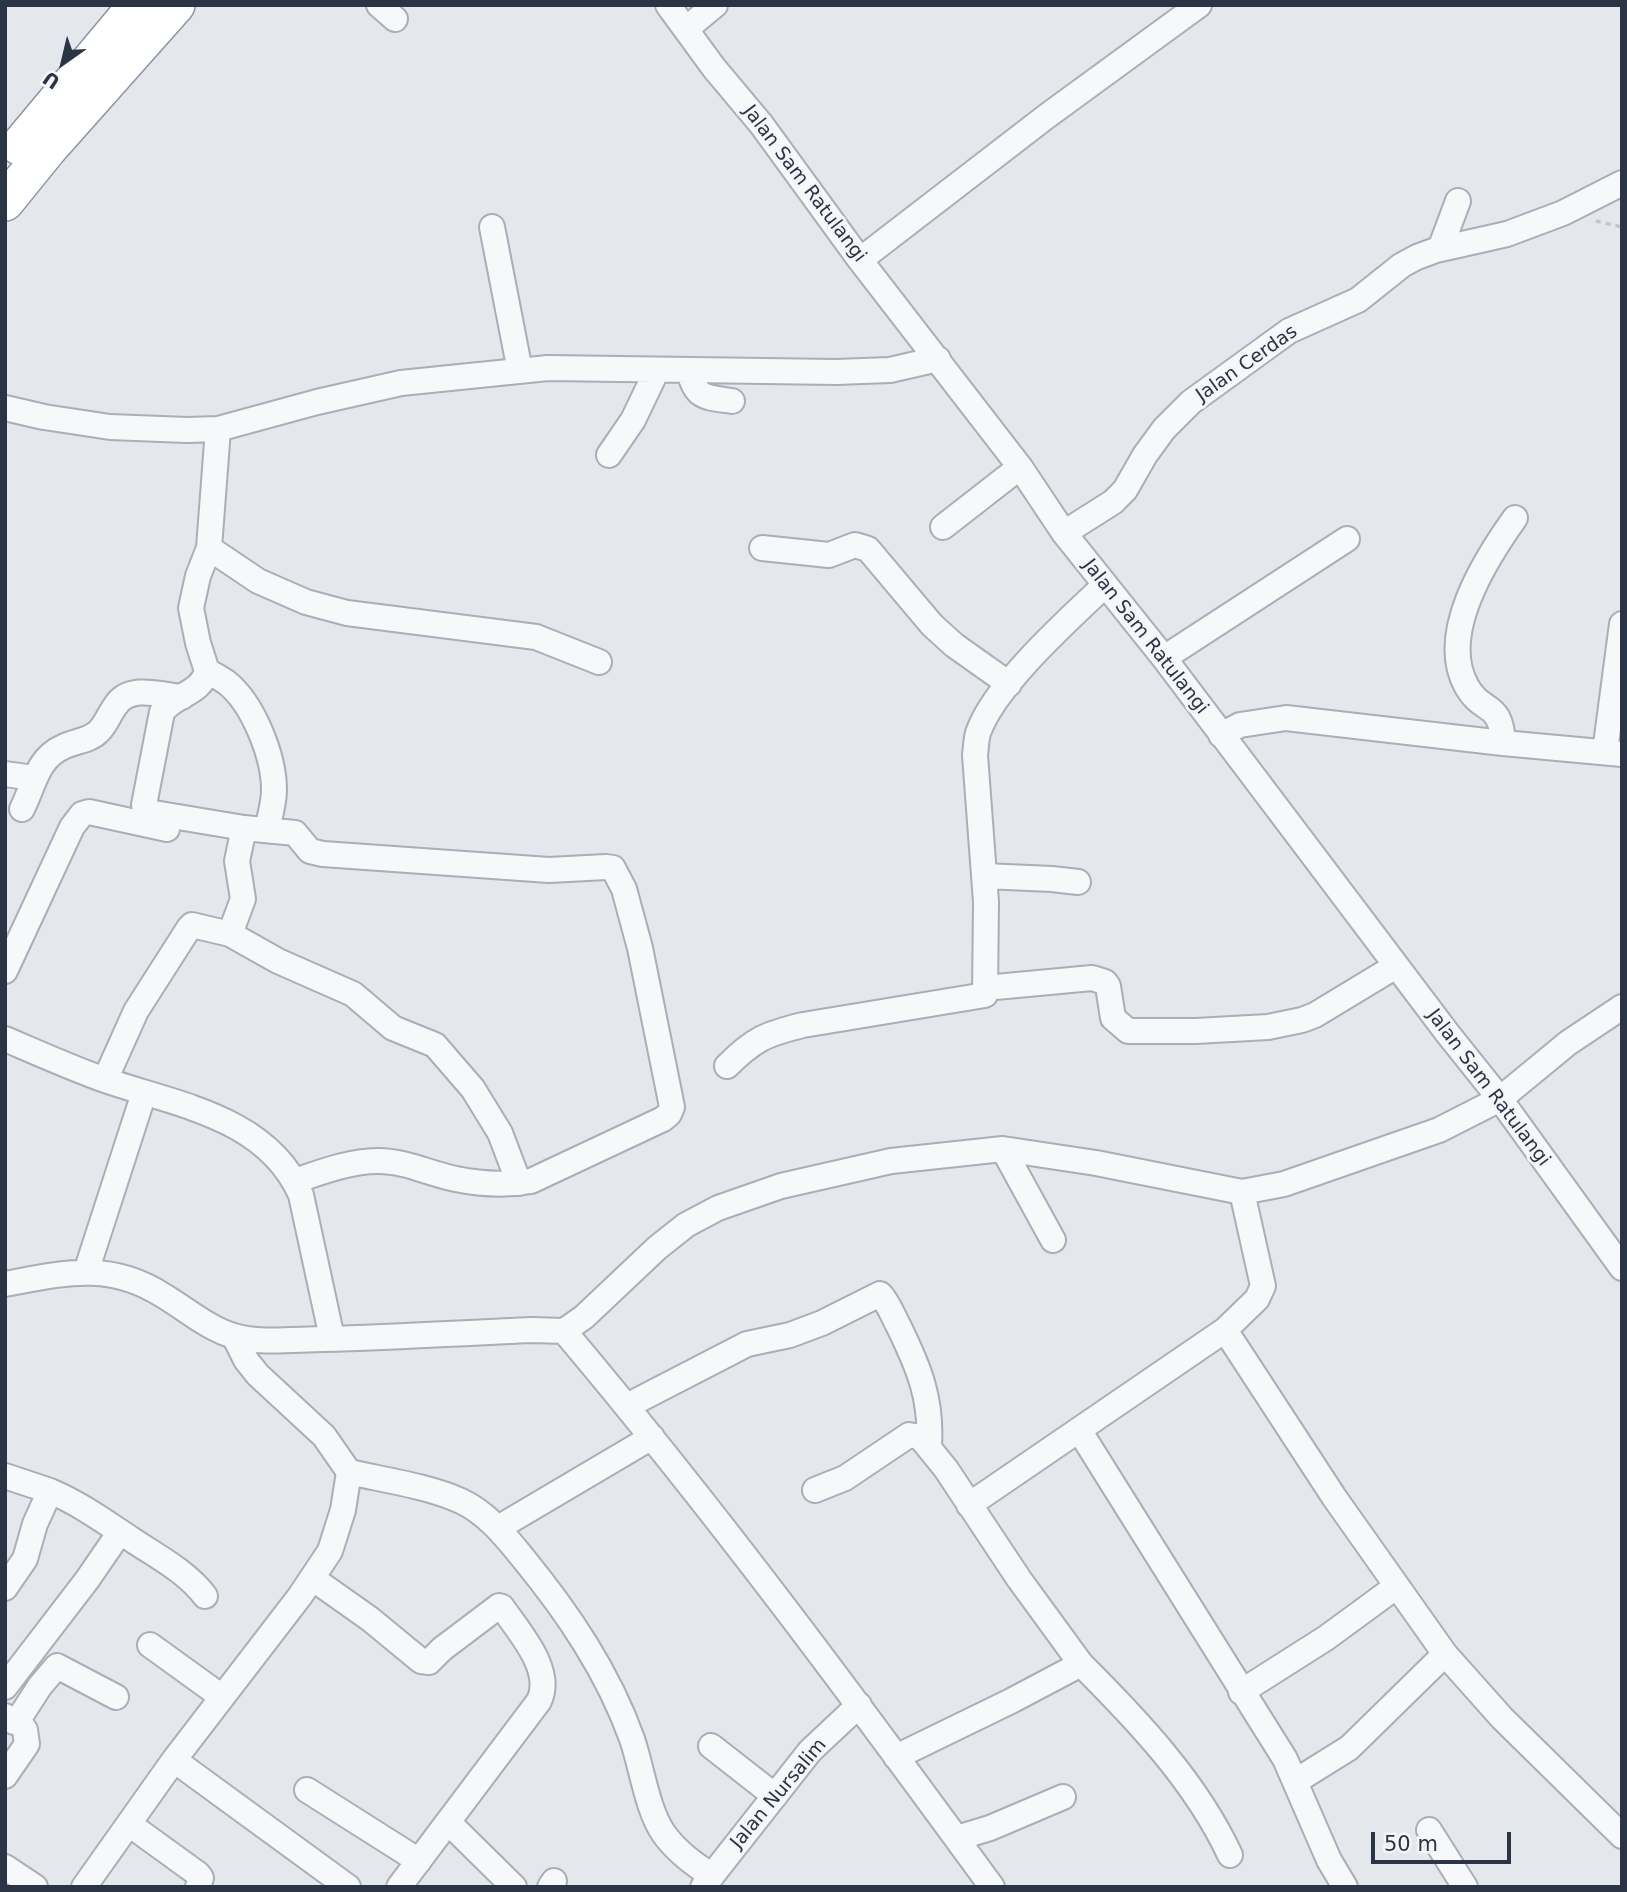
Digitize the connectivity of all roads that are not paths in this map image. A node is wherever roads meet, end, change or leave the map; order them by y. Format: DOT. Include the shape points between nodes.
graph roads {
  1 [pos="137,5"];
  2 [pos="176,5"];
  3 [pos="668,5"];
  4 [pos="715,5"];
  5 [pos="1199,5"];
  6 [pos="686,29"];
  7 [pos="115,51"];
  8 [pos="5,163"];
  9 [pos="1622,183"];
  10 [pos="1458,201"];
  11 [pos="5,202"];
  12 [pos="492,227"];
  13 [pos="1440,249"];
  14 [pos="860,260"];
  15 [pos="938,359"];
  16 [pos="657,370"];
  17 [pos="520,371"];
  18 [pos="689,371"];
  19 [pos="732,401"];
  20 [pos="5,408"];
  21 [pos="218,429"];
  22 [pos="609,455"];
  23 [pos="1020,467"];
  24 [pos="1515,518"];
  25 [pos="943,527"];
  26 [pos="1064,533"];
  27 [pos="1347,539"];
  28 [pos="209,548"];
  29 [pos="762,548"];
  30 [pos="1105,585"];
  31 [pos="1622,624"];
  32 [pos="1164,659"];
  33 [pos="599,662"];
  34 [pos="207,671"];
  35 [pos="1009,684"];
  36 [pos="182,697"];
  37 [pos="1220,735"];
  38 [pos="1503,743"];
  39 [pos="1613,753"];
  40 [pos="5,774"];
  41 [pos="145,818"];
  42 [pos="255,828"];
  43 [pos="189,833"];
  44 [pos="1078,882"];
  45 [pos="985,888"];
  46 [pos="230,934"];
  47 [pos="1396,966"];
  48 [pos="5,971"];
  49 [pos="985,988"];
  50 [pos="1622,1007"];
  51 [pos="6,1042"];
  52 [pos="727,1066"];
  53 [pos="105,1080"];
  54 [pos="144,1093"];
  55 [pos="1500,1099"];
  56 [pos="1003,1149"];
  57 [pos="295,1181"];
  58 [pos="519,1183"];
  59 [pos="1242,1192"];
  60 [pos="1053,1240"];
  61 [pos="1622,1268"];
  62 [pos="86,1272"];
  63 [pos="5,1284"];
  64 [pos="1225,1330"];
  65 [pos="564,1331"];
  66 [pos="234,1336"];
  67 [pos="332,1338"];
  68 [pos="627,1406"];
  69 [pos="1080,1430"];
  70 [pos="652,1437"];
  71 [pos="929,1446"];
  72 [pos="349,1472"];
  73 [pos="5,1476"];
  74 [pos="50,1490"];
  75 [pos="816,1490"];
  76 [pos="969,1505"];
  77 [pos="498,1528"];
  78 [pos="120,1532"];
  79 [pos="312,1578"];
  80 [pos="1396,1586"];
  81 [pos="5,1588"];
  82 [pos="205,1596"];
  83 [pos="150,1645"];
  84 [pos="1445,1654"];
  85 [pos="1081,1664"];
  86 [pos="5,1687"];
  87 [pos="1241,1692"];
  88 [pos="116,1697"];
  89 [pos="222,1697"];
  90 [pos="859,1705"];
  91 [pos="12,1718"];
  92 [pos="711,1746"];
  93 [pos="896,1757"];
  94 [pos="174,1760"];
  95 [pos="5,1776"];
  96 [pos="1296,1781"];
  97 [pos="307,1790"];
  98 [pos="775,1796"];
  99 [pos="1063,1797"];
  100 [pos="449,1822"];
  101 [pos="129,1824"];
  102 [pos="1429,1830"];
  103 [pos="1622,1836"];
  104 [pos="957,1838"];
  105 [pos="1230,1855"];
  106 [pos="419,1861"];
  107 [pos="5,1867"];
  108 [pos="708,1881"];
  109 [pos="35,1887"];
  110 [pos="84,1887"];
  111 [pos="198,1887"];
  112 [pos="348,1887"];
  113 [pos="399,1887"];
  114 [pos="514,1887"];
  115 [pos="992,1887"];
  116 [pos="1345,1887"];
  117 [pos="1465,1887"];
  1 -- 7 [label="highway"];
  2 -- 7 [label="highway"];
  3 -- 6 [label="street, Jalan Sam Ratulangi"];
  4 -- 6 [label="street"];
  5 -- 14 [label="street"];
  6 -- 14 [label="street, Jalan Sam Ratulangi"];
  7 -- 8 [label="highway"];
  7 -- 11 [label="highway" via="48,149"];
  9 -- 13 [label="street, Jalan Cerdas" via="1563,213 1507,234"];
  10 -- 13 [label="street"];
  12 -- 17 [label="street"];
  13 -- 26 [label="street, Jalan Cerdas" via="1402,265 1358,300 1289,331 1191,402 1164,429 1114,502"];
  14 -- 15 [label="street, Jalan Sam Ratulangi"];
  15 -- 18 [label="street" via="890,370 836,373"];
  15 -- 23 [label="street, Jalan Sam Ratulangi"];
  16 -- 17 [label="street"];
  16 -- 18 [label="street"];
  16 -- 22 [label="street" via="634,420"];
  17 -- 21 [label="street" via="401,383"];
  18 -- 19 [label="street" via="698,393"];
  20 -- 21 [label="street" via="110,427"];
  21 -- 28 [label="street"];
  23 -- 25 [label="street"];
  23 -- 26 [label="street, Jalan Sam Ratulangi"];
  24 -- 38 [label="street" via="1471,589 1458,656 1467,688 1500,719"];
  26 -- 30 [label="street, Jalan Sam Ratulangi"];
  27 -- 32 [label="street"];
  28 -- 33 [label="street" via="258,581 306,602 347,613 536,637"];
  28 -- 34 [label="street" via="191,608"];
  29 -- 35 [label="street" via="829,555 855,545 868,549 932,625"];
  30 -- 32 [label="street, Jalan Sam Ratulangi"];
  30 -- 35 [label="street"];
  31 -- 39 [label="street"];
  32 -- 37 [label="street, Jalan Sam Ratulangi"];
  34 -- 36 [label="street" via="201,685"];
  34 -- 42 [label="street" via="226,682 246,705 266,747 274,793"];
  35 -- 45 [label="street" via="978,734 975,754"];
  36 -- 40 [label="street" via="125,695 99,731 50,754 29,793"];
  36 -- 41 [label="street" via="166,706 161,715"];
  37 -- 38 [label="street" via="1240,725 1286,718"];
  37 -- 47 [label="street, Jalan Sam Ratulangi"];
  38 -- 39 [label="street"];
  41 -- 42 [label="street"];
  41 -- 43 [label="street"];
  41 -- 48 [label="street" via="89,812 78,818"];
  42 -- 46 [label="street" via="237,861 243,899"];
  42 -- 58 [label="street" via="295,833 314,853 550,870 609,866 617,872 640,948 671,1111 544,1176"];
  44 -- 45 [label="street" via="1052,878"];
  45 -- 49 [label="street"];
  46 -- 53 [label="street" via="199,925 189,928 136,1011"];
  46 -- 58 [label="street" via="353,994 393,1028 435,1045 473,1088 500,1133"];
  47 -- 49 [label="street" via="1302,1020 1196,1031 1124,1029 1113,1018 1108,986 1092,978"];
  47 -- 55 [label="street, Jalan Sam Ratulangi"];
  49 -- 52 [label="street" via="985,995 775,1032 749,1045"];
  50 -- 55 [label="street" via="1568,1043"];
  51 -- 53 [label="street"];
  53 -- 54 [label="street"];
  54 -- 57 [label="street" via="236,1125 280,1160"];
  54 -- 62 [label="street"];
  55 -- 59 [label="street" via="1426,1135 1284,1184"];
  55 -- 61 [label="street, Jalan Sam Ratulangi"];
  56 -- 59 [label="street"];
  56 -- 60 [label="street"];
  56 -- 65 [label="street" via="891,1161 781,1186 718,1209 657,1248"];
  57 -- 58 [label="street" via="376,1161 456,1179"];
  57 -- 67 [label="street"];
  59 -- 64 [label="street" via="1263,1286 1257,1299"];
  62 -- 63 [label="street"];
  62 -- 66 [label="street" via="135,1280"];
  64 -- 69 [label="street"];
  64 -- 80 [label="street"];
  65 -- 67 [label="street"];
  65 -- 68 [label="street"];
  66 -- 67 [label="street"];
  66 -- 72 [label="street" via="258,1375 324,1436"];
  68 -- 70 [label="street"];
  68 -- 71 [label="street" via="747,1344 822,1323 880,1294 920,1373 931,1419"];
  69 -- 76 [label="street"];
  69 -- 87 [label="street"];
  70 -- 77 [label="street"];
  70 -- 90 [label="street"];
  71 -- 75 [label="street" via="920,1437 909,1435 845,1478"];
  71 -- 76 [label="street"];
  72 -- 77 [label="street" via="463,1502"];
  72 -- 79 [label="street" via="330,1551"];
  73 -- 74 [label="street"];
  74 -- 78 [label="street"];
  74 -- 81 [label="street" via="24,1559"];
  76 -- 85 [label="street"];
  77 -- 108 [label="street" via="550,1591 604,1673 632,1739 662,1832"];
  78 -- 82 [label="street" via="191,1580"];
  78 -- 86 [label="street"];
  79 -- 89 [label="street"];
  79 -- 100 [label="street" via="421,1661 429,1662 499,1605 526,1643 541,1671 543,1694"];
  80 -- 84 [label="street"];
  80 -- 87 [label="street"];
  83 -- 89 [label="street"];
  84 -- 96 [label="street" via="1349,1748"];
  84 -- 103 [label="street" via="1502,1718"];
  85 -- 93 [label="street"];
  85 -- 105 [label="street" via="1162,1751 1216,1825"];
  87 -- 96 [label="street"];
  88 -- 91 [label="street" via="57,1666"];
  89 -- 94 [label="street"];
  90 -- 93 [label="street"];
  90 -- 98 [label="street, Jalan Nursalim" via="810,1752"];
  91 -- 95 [label="street" via="25,1730 27,1744"];
  92 -- 98 [label="street"];
  93 -- 104 [label="street"];
  94 -- 101 [label="street"];
  94 -- 112 [label="street"];
  96 -- 116 [label="street"];
  97 -- 106 [label="street"];
  98 -- 108 [label="street, Jalan Nursalim"];
  99 -- 104 [label="street"];
  100 -- 106 [label="street"];
  100 -- 114 [label="street"];
  101 -- 110 [label="street"];
  101 -- 111 [label="street" via="198,1874"];
  102 -- 117 [label="street"];
  104 -- 115 [label="street"];
  106 -- 113 [label="street"];
  107 -- 109 [label="street"];
}
